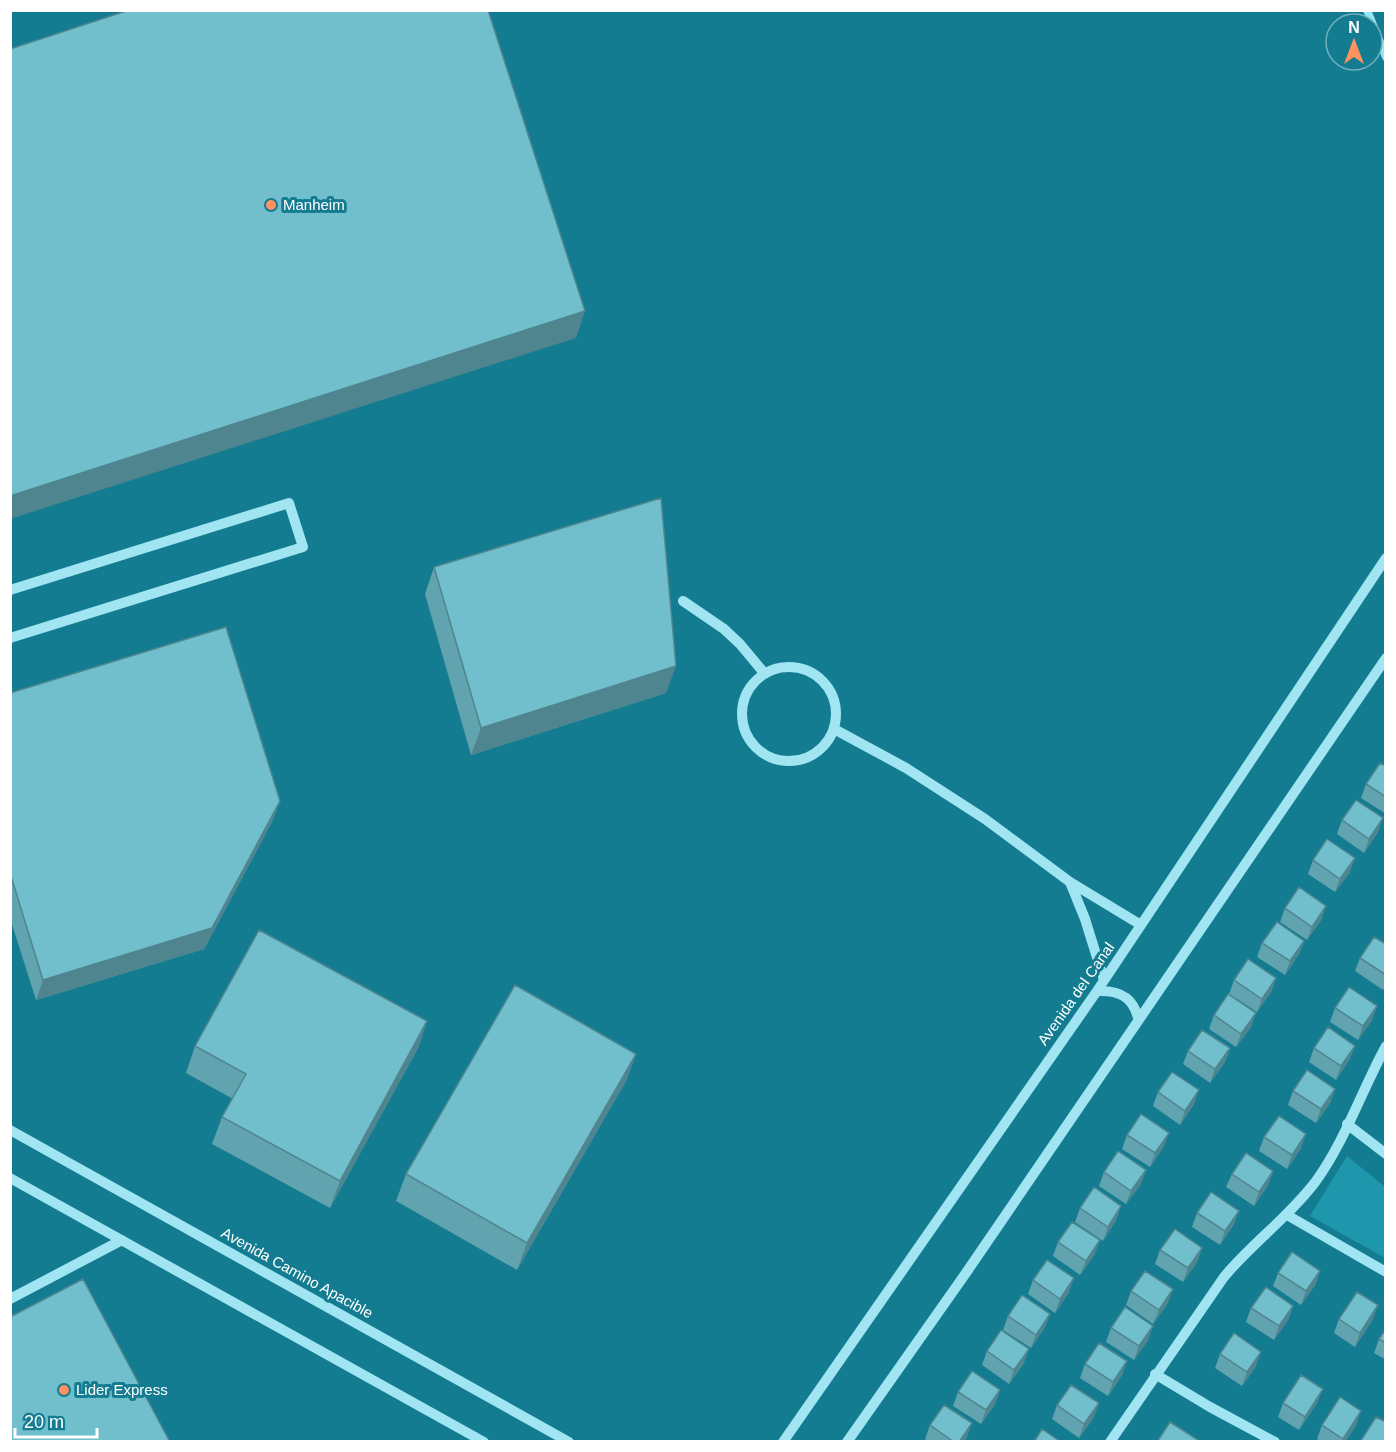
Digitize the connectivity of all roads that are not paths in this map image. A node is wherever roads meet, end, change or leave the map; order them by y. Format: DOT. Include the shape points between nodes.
graph roads {
  1 [pos="1386,558"];
  2 [pos="10,590"];
  3 [pos="683,601"];
  4 [pos="10,638"];
  5 [pos="1386,658"];
  6 [pos="765,674"];
  7 [pos="834,729"];
  8 [pos="1070,882"];
  9 [pos="1141,925"];
  10 [pos="1104,980"];
  11 [pos="1097,991"];
  12 [pos="1138,1018"];
  13 [pos="1386,1046"];
  14 [pos="1347,1124"];
  15 [pos="10,1130"];
  16 [pos="1386,1154"];
  17 [pos="10,1178"];
  18 [pos="1287,1215"];
  19 [pos="122,1240"];
  20 [pos="1386,1272"];
  21 [pos="10,1299"];
  22 [pos="1155,1374"];
  23 [pos="484,1442"];
  24 [pos="569,1442"];
  25 [pos="783,1442"];
  26 [pos="847,1442"];
  27 [pos="1110,1442"];
  28 [pos="1275,1442"];
  1 -- 9 [label="street, Avenida del Canal"];
  2 -- 4 [label="street" via="289,503 303,547"];
  3 -- 6 [label="street" via="724,629"];
  5 -- 12 [label="street"];
  6 -- 7 [label="street" via="789,667 823,682 835,704"];
  6 -- 7 [label="street" via="747,693 742,717 745,730 759,750 771,757 796,760 819,750"];
  7 -- 8 [label="street" via="975,812"];
  8 -- 9 [label="street"];
  8 -- 10 [label="street"];
  9 -- 10 [label="street, Avenida del Canal"];
  10 -- 11 [label="street, Avenida del Canal"];
  11 -- 12 [label="street" via="1125,996 1132,1001"];
  11 -- 25 [label="street, Avenida del Canal"];
  12 -- 26 [label="street"];
  13 -- 14 [label="street"];
  14 -- 16 [label="street"];
  14 -- 18 [label="street" via="1317,1179"];
  15 -- 24 [label="street, Avenida Camino Apacible"];
  17 -- 19 [label="street"];
  18 -- 20 [label="street"];
  18 -- 22 [label="street" via="1224,1277"];
  19 -- 21 [label="street"];
  19 -- 23 [label="street"];
  22 -- 27 [label="street"];
  22 -- 28 [label="street"];
}
